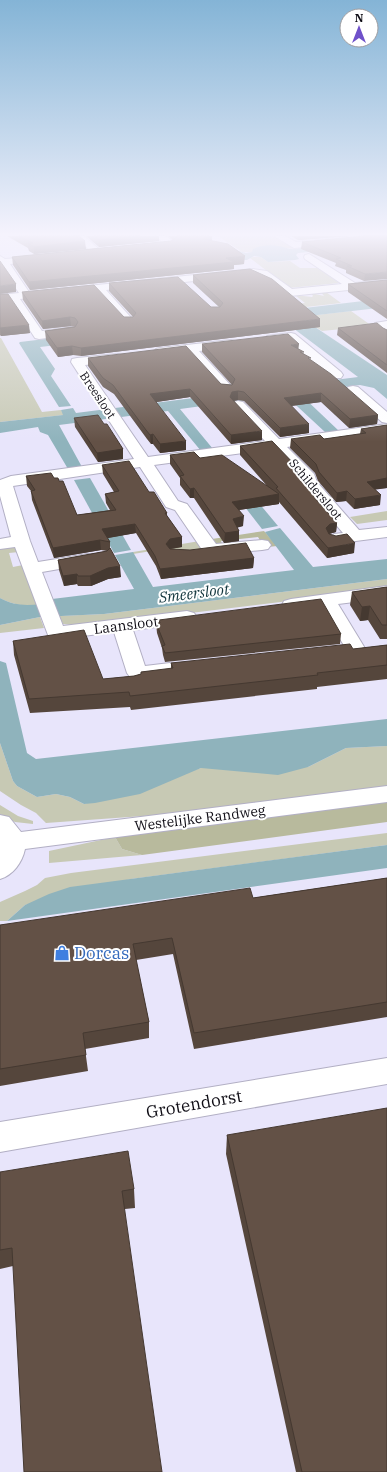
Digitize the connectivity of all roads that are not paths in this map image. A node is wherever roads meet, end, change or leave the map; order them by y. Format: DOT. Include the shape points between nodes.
graph roads {
  1 [pos="18,305"];
  2 [pos="114,305"];
  3 [pos="130,322"];
  4 [pos="387,326"];
  5 [pos="71,331"];
  6 [pos="387,332"];
  7 [pos="260,341"];
  8 [pos="244,343"];
  9 [pos="190,349"];
  10 [pos="144,354"];
  11 [pos="129,356"];
  12 [pos="336,375"];
  13 [pos="227,389"];
  14 [pos="353,390"];
  15 [pos="238,405"];
  16 [pos="387,419"];
  17 [pos="387,428"];
  18 [pos="276,443"];
  19 [pos="143,462"];
  20 [pos="387,532"];
  21 [pos="355,536"];
  22 [pos="335,539"];
  23 [pos="21,541"];
  24 [pos="0,544"];
  25 [pos="262,545"];
  26 [pos="211,550"];
  27 [pos="191,553"];
  28 [pos="101,556"];
  29 [pos="32,568"];
  30 [pos="387,592"];
  31 [pos="326,600"];
  32 [pos="271,607"];
  33 [pos="201,616"];
  34 [pos="122,625"];
  35 [pos="333,652"];
  36 [pos="184,668"];
  37 [pos="387,794"];
  38 [pos="6,833"];
  39 [pos="0,870"];
  40 [pos="387,1071"];
  41 [pos="0,1137"];
  1 -- 5 [label="street" via="39,335"];
  2 -- 3 [label="street"];
  4 -- 6 [label="street" via="379,326"];
  7 -- 12 [label="street" via="291,337"];
  8 -- 9 [label="street"];
  9 -- 10 [label="street"];
  9 -- 13 [label="street"];
  11 -- 19 [label="street, Breesloot" via="77,362"];
  14 -- 16 [label="street"];
  15 -- 18 [label="street, Schildersloot"];
  17 -- 18 [label="street"];
  18 -- 19 [label="street"];
  18 -- 21 [label="street, Schildersloot" via="308,476 309,483"];
  19 -- 23 [label="street" via="6,483"];
  19 -- 26 [label="street, Breesloot" via="172,504 181,507"];
  20 -- 21 [label="street, Schildersloot"];
  21 -- 22 [label="street, Schildersloot"];
  23 -- 24 [label="street"];
  23 -- 29 [label="street"];
  25 -- 26 [label="street"];
  26 -- 27 [label="street"];
  28 -- 29 [label="street"];
  29 -- 34 [label="street, Laansloot" via="53,626 68,632"];
  30 -- 31 [label="street"];
  31 -- 32 [label="street"];
  31 -- 35 [label="street" via="364,649"];
  33 -- 34 [label="street, Laansloot"];
  34 -- 36 [label="street" via="137,673"];
  37 -- 38 [label="street, Westelijke Randweg"];
  38 -- 39 [label="street" via="12,853"];
  40 -- 41 [label="street, Grotendorst"];
}
